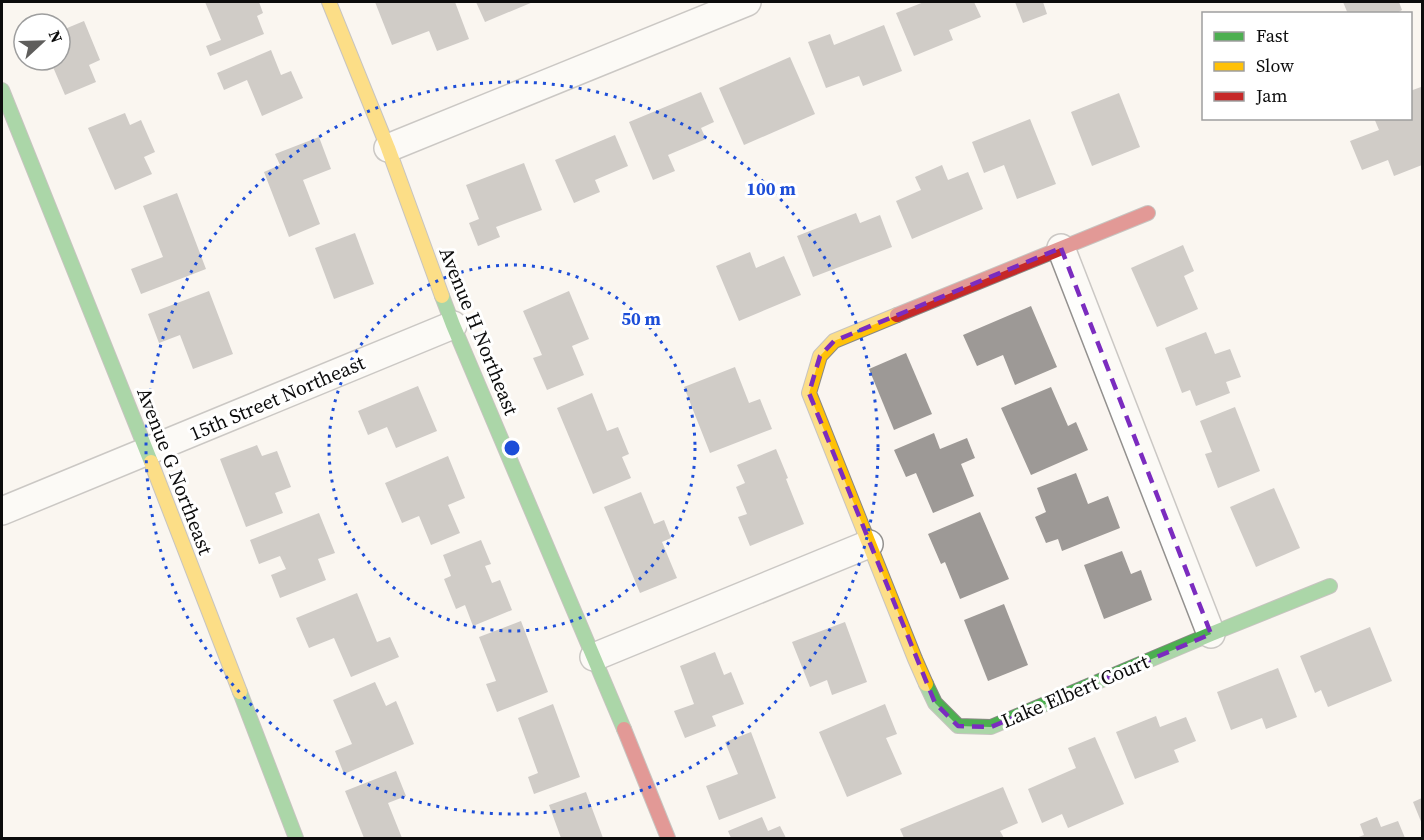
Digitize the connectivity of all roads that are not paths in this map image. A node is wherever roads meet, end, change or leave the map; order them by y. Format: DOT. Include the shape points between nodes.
graph roads {
  1 [pos="329,2"];
  2 [pos="747,2"];
  3 [pos="2,90"];
  4 [pos="388,148"];
  5 [pos="1148,213"];
  6 [pos="1061,248"];
  7 [pos="453,324"];
  8 [pos="147,452"];
  9 [pos="2,511"];
  10 [pos="869,544"];
  11 [pos="1330,586"];
  12 [pos="1211,634"];
  13 [pos="594,657"];
  14 [pos="296,838"];
  15 [pos="668,838"];
  1 -- 4 [label="street, Avenue H Northeast"];
  2 -- 4 [label="street"];
  3 -- 8 [label="street, Avenue G Northeast"];
  4 -- 7 [label="street, Avenue H Northeast"];
  5 -- 6 [label="street, Lake Elbert Court"];
  6 -- 10 [label="street, Lake Elbert Court" via="834,341 820,356 809,393"];
  6 -- 12 [label="street"];
  7 -- 8 [label="street, 15th Street Northeast"];
  7 -- 13 [label="street, Avenue H Northeast"];
  8 -- 9 [label="street, 15th Street Northeast"];
  8 -- 14 [label="street, Avenue G Northeast"];
  10 -- 12 [label="street, Lake Elbert Court" via="935,703 958,726 992,727"];
  10 -- 13 [label="street"];
  11 -- 12 [label="street, Lake Elbert Court"];
  13 -- 15 [label="street, Avenue H Northeast"];
}
